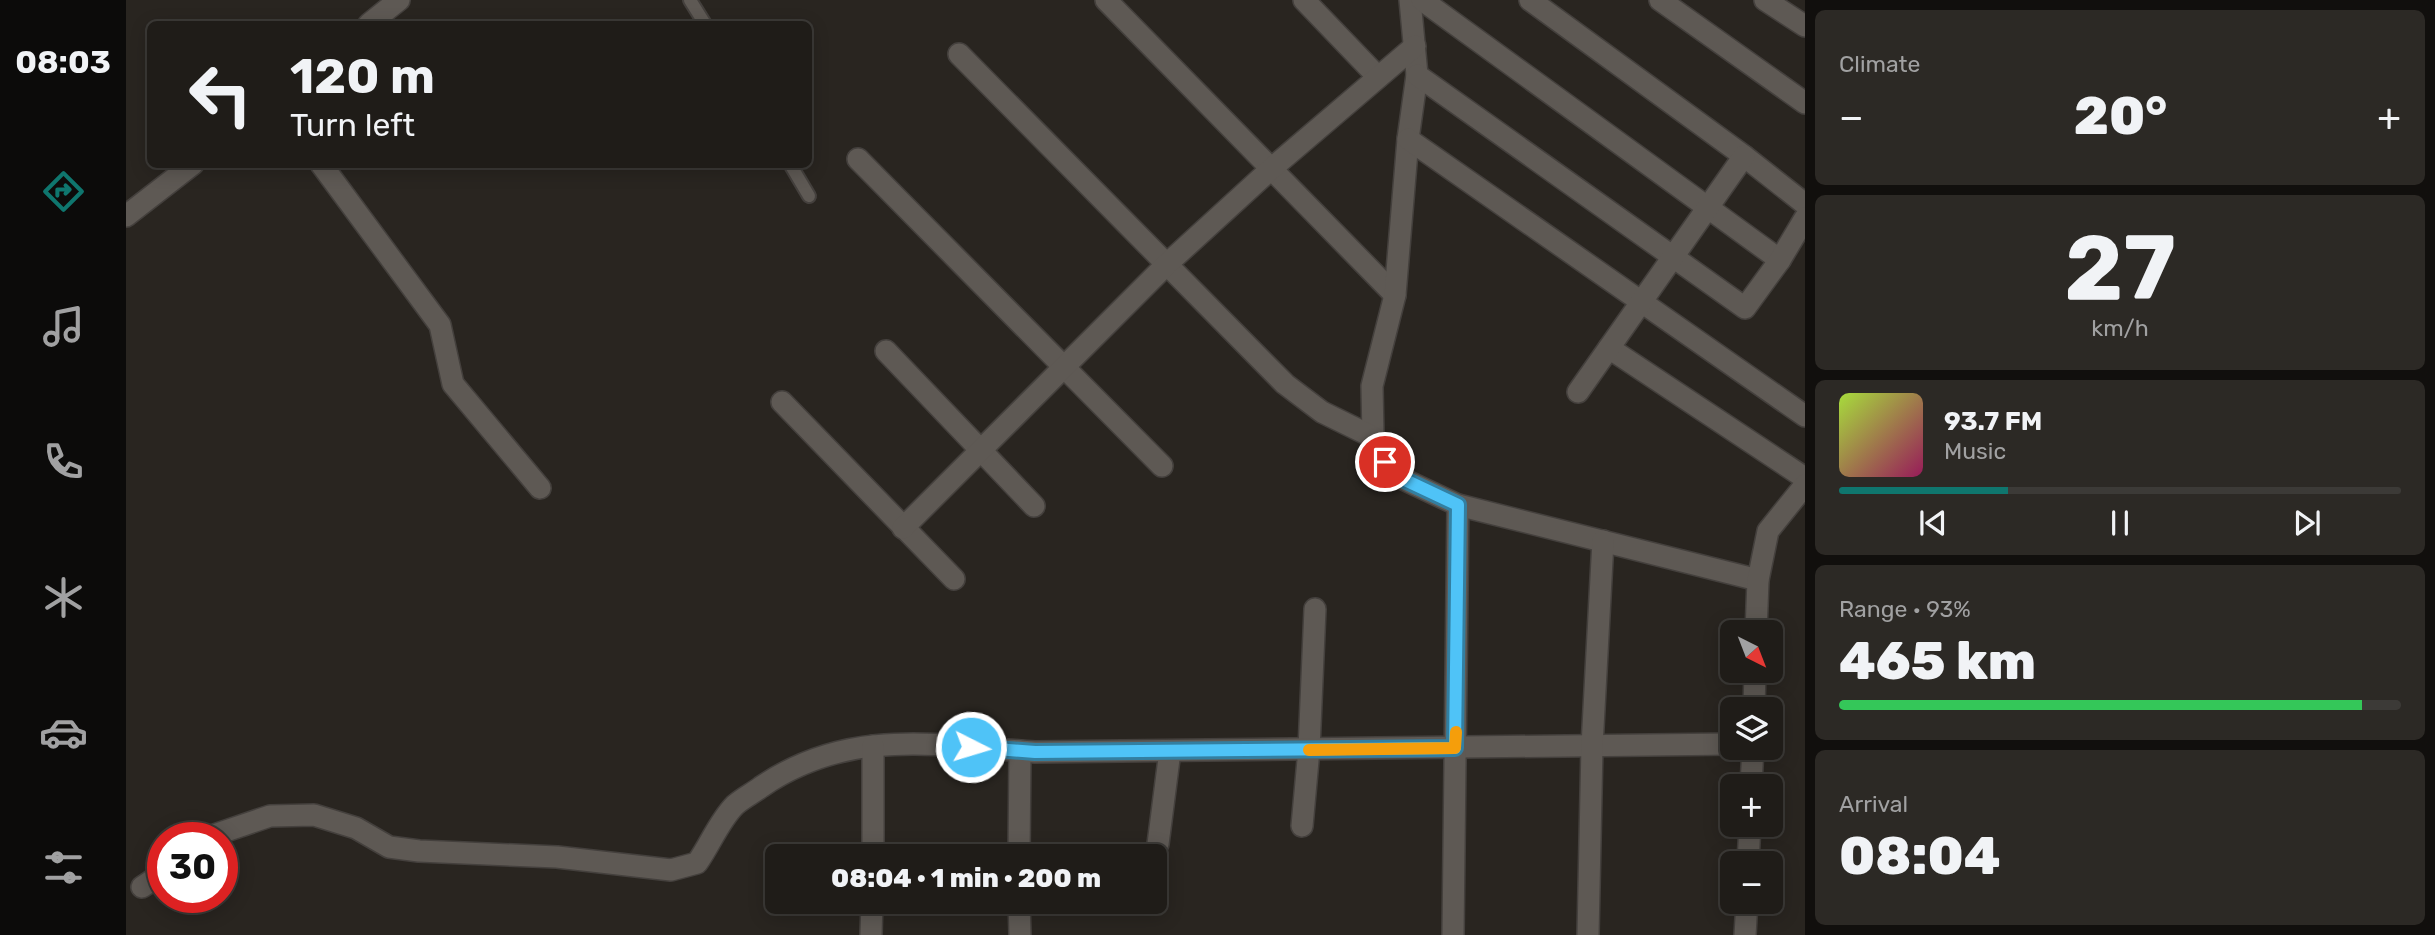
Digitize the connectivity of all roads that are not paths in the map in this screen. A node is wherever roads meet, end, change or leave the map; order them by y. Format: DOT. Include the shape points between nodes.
graph roads {
  1 [pos="398,0"];
  2 [pos="690,0"];
  3 [pos="1106,0"];
  4 [pos="1304,0"];
  5 [pos="1410,0"];
  6 [pos="1422,0"];
  7 [pos="1530,0"];
  8 [pos="1660,0"];
  9 [pos="1765,0"];
  10 [pos="373,21"];
  11 [pos="703,21"];
  12 [pos="1805,26"];
  13 [pos="1415,46"];
  14 [pos="959,54"];
  15 [pos="1417,75"];
  16 [pos="1378,77"];
  17 [pos="1805,103"];
  18 [pos="1408,139"];
  19 [pos="1744,156"];
  20 [pos="858,159"];
  21 [pos="187,168"];
  22 [pos="324,168"];
  23 [pos="792,168"];
  24 [pos="1271,169"];
  25 [pos="809,197"];
  26 [pos="1805,204"];
  27 [pos="1708,208"];
  28 [pos="126,216"];
  29 [pos="1805,218"];
  30 [pos="1673,256"];
  31 [pos="1780,260"];
  32 [pos="1167,264"];
  33 [pos="1395,295"];
  34 [pos="1642,302"];
  35 [pos="1609,348"];
  36 [pos="886,351"];
  37 [pos="1064,368"];
  38 [pos="1578,392"];
  39 [pos="782,402"];
  40 [pos="1805,416"];
  41 [pos="1373,437"];
  42 [pos="981,450"];
  43 [pos="1162,466"];
  44 [pos="1805,478"];
  45 [pos="1805,485"];
  46 [pos="540,488"];
  47 [pos="1458,505"];
  48 [pos="1034,506"];
  49 [pos="903,528"];
  50 [pos="1603,541"];
  51 [pos="954,579"];
  52 [pos="1758,580"];
  53 [pos="1315,609"];
  54 [pos="1756,620"];
  55 [pos="1720,744"];
  56 [pos="873,746"];
  57 [pos="1592,746"];
  58 [pos="1455,748"];
  59 [pos="1309,750"];
  60 [pos="1020,751"];
  61 [pos="1170,751"];
  62 [pos="1302,826"];
  63 [pos="238,827"];
  64 [pos="873,844"];
  65 [pos="1019,844"];
  66 [pos="1158,844"];
  67 [pos="147,884"];
  68 [pos="142,887"];
  69 [pos="872,914"];
  70 [pos="1019,914"];
  71 [pos="1746,914"];
  72 [pos="871,935"];
  73 [pos="1020,935"];
  74 [pos="1453,935"];
  75 [pos="1588,935"];
  76 [pos="1745,935"];
  1 -- 10 [label="street"];
  2 -- 11 [label="lane"];
  3 -- 24 [label="street"];
  4 -- 16 [label="street"];
  5 -- 13 [label="street"];
  6 -- 27 [label="street"];
  7 -- 19 [label="street"];
  8 -- 17 [label="street"];
  9 -- 12 [label="street"];
  13 -- 15 [label="street"];
  13 -- 16 [label="street"];
  14 -- 32 [label="street"];
  15 -- 18 [label="street"];
  15 -- 30 [label="street"];
  16 -- 24 [label="street"];
  18 -- 33 [label="street"];
  18 -- 34 [label="street"];
  19 -- 26 [label="street"];
  19 -- 27 [label="street"];
  20 -- 37 [label="street"];
  21 -- 28 [label="street"];
  22 -- 46 [label="street" via="440,326 453,384"];
  23 -- 25 [label="lane"];
  24 -- 32 [label="street"];
  24 -- 33 [label="street"];
  27 -- 30 [label="street"];
  27 -- 31 [label="street"];
  29 -- 31 [label="street"];
  30 -- 31 [label="street" via="1745,308"];
  30 -- 34 [label="street"];
  32 -- 37 [label="street"];
  32 -- 41 [label="street" via="1285,384 1322,412"];
  33 -- 41 [label="street" via="1372,386"];
  34 -- 35 [label="street"];
  34 -- 40 [label="street"];
  35 -- 38 [label="street"];
  35 -- 44 [label="street"];
  36 -- 42 [label="street"];
  37 -- 42 [label="street"];
  37 -- 43 [label="street"];
  39 -- 49 [label="street"];
  41 -- 47 [label="street" via="1385,462 1405,480"];
  42 -- 48 [label="street"];
  42 -- 49 [label="street"];
  45 -- 52 [label="street" via="1768,531"];
  47 -- 50 [label="street"];
  47 -- 58 [label="street"];
  49 -- 51 [label="street"];
  50 -- 52 [label="street"];
  50 -- 57 [label="street"];
  52 -- 54 [label="street"];
  53 -- 59 [label="street"];
  55 -- 57 [label="street"];
  56 -- 60 [label="street" via="923,743"];
  56 -- 63 [label="street" via="850,748 784,771 736,805 697,863 671,870 557,857 389,847 356,828 314,815 270,816"];
  56 -- 64 [label="street"];
  57 -- 58 [label="street"];
  57 -- 75 [label="street"];
  58 -- 59 [label="street"];
  58 -- 74 [label="street"];
  59 -- 61 [label="street"];
  59 -- 62 [label="street"];
  60 -- 61 [label="street"];
  60 -- 65 [label="street"];
  61 -- 66 [label="street"];
  67 -- 68 [label="street"];
  69 -- 72 [label="street"];
  70 -- 73 [label="street"];
  71 -- 76 [label="street"];
}
